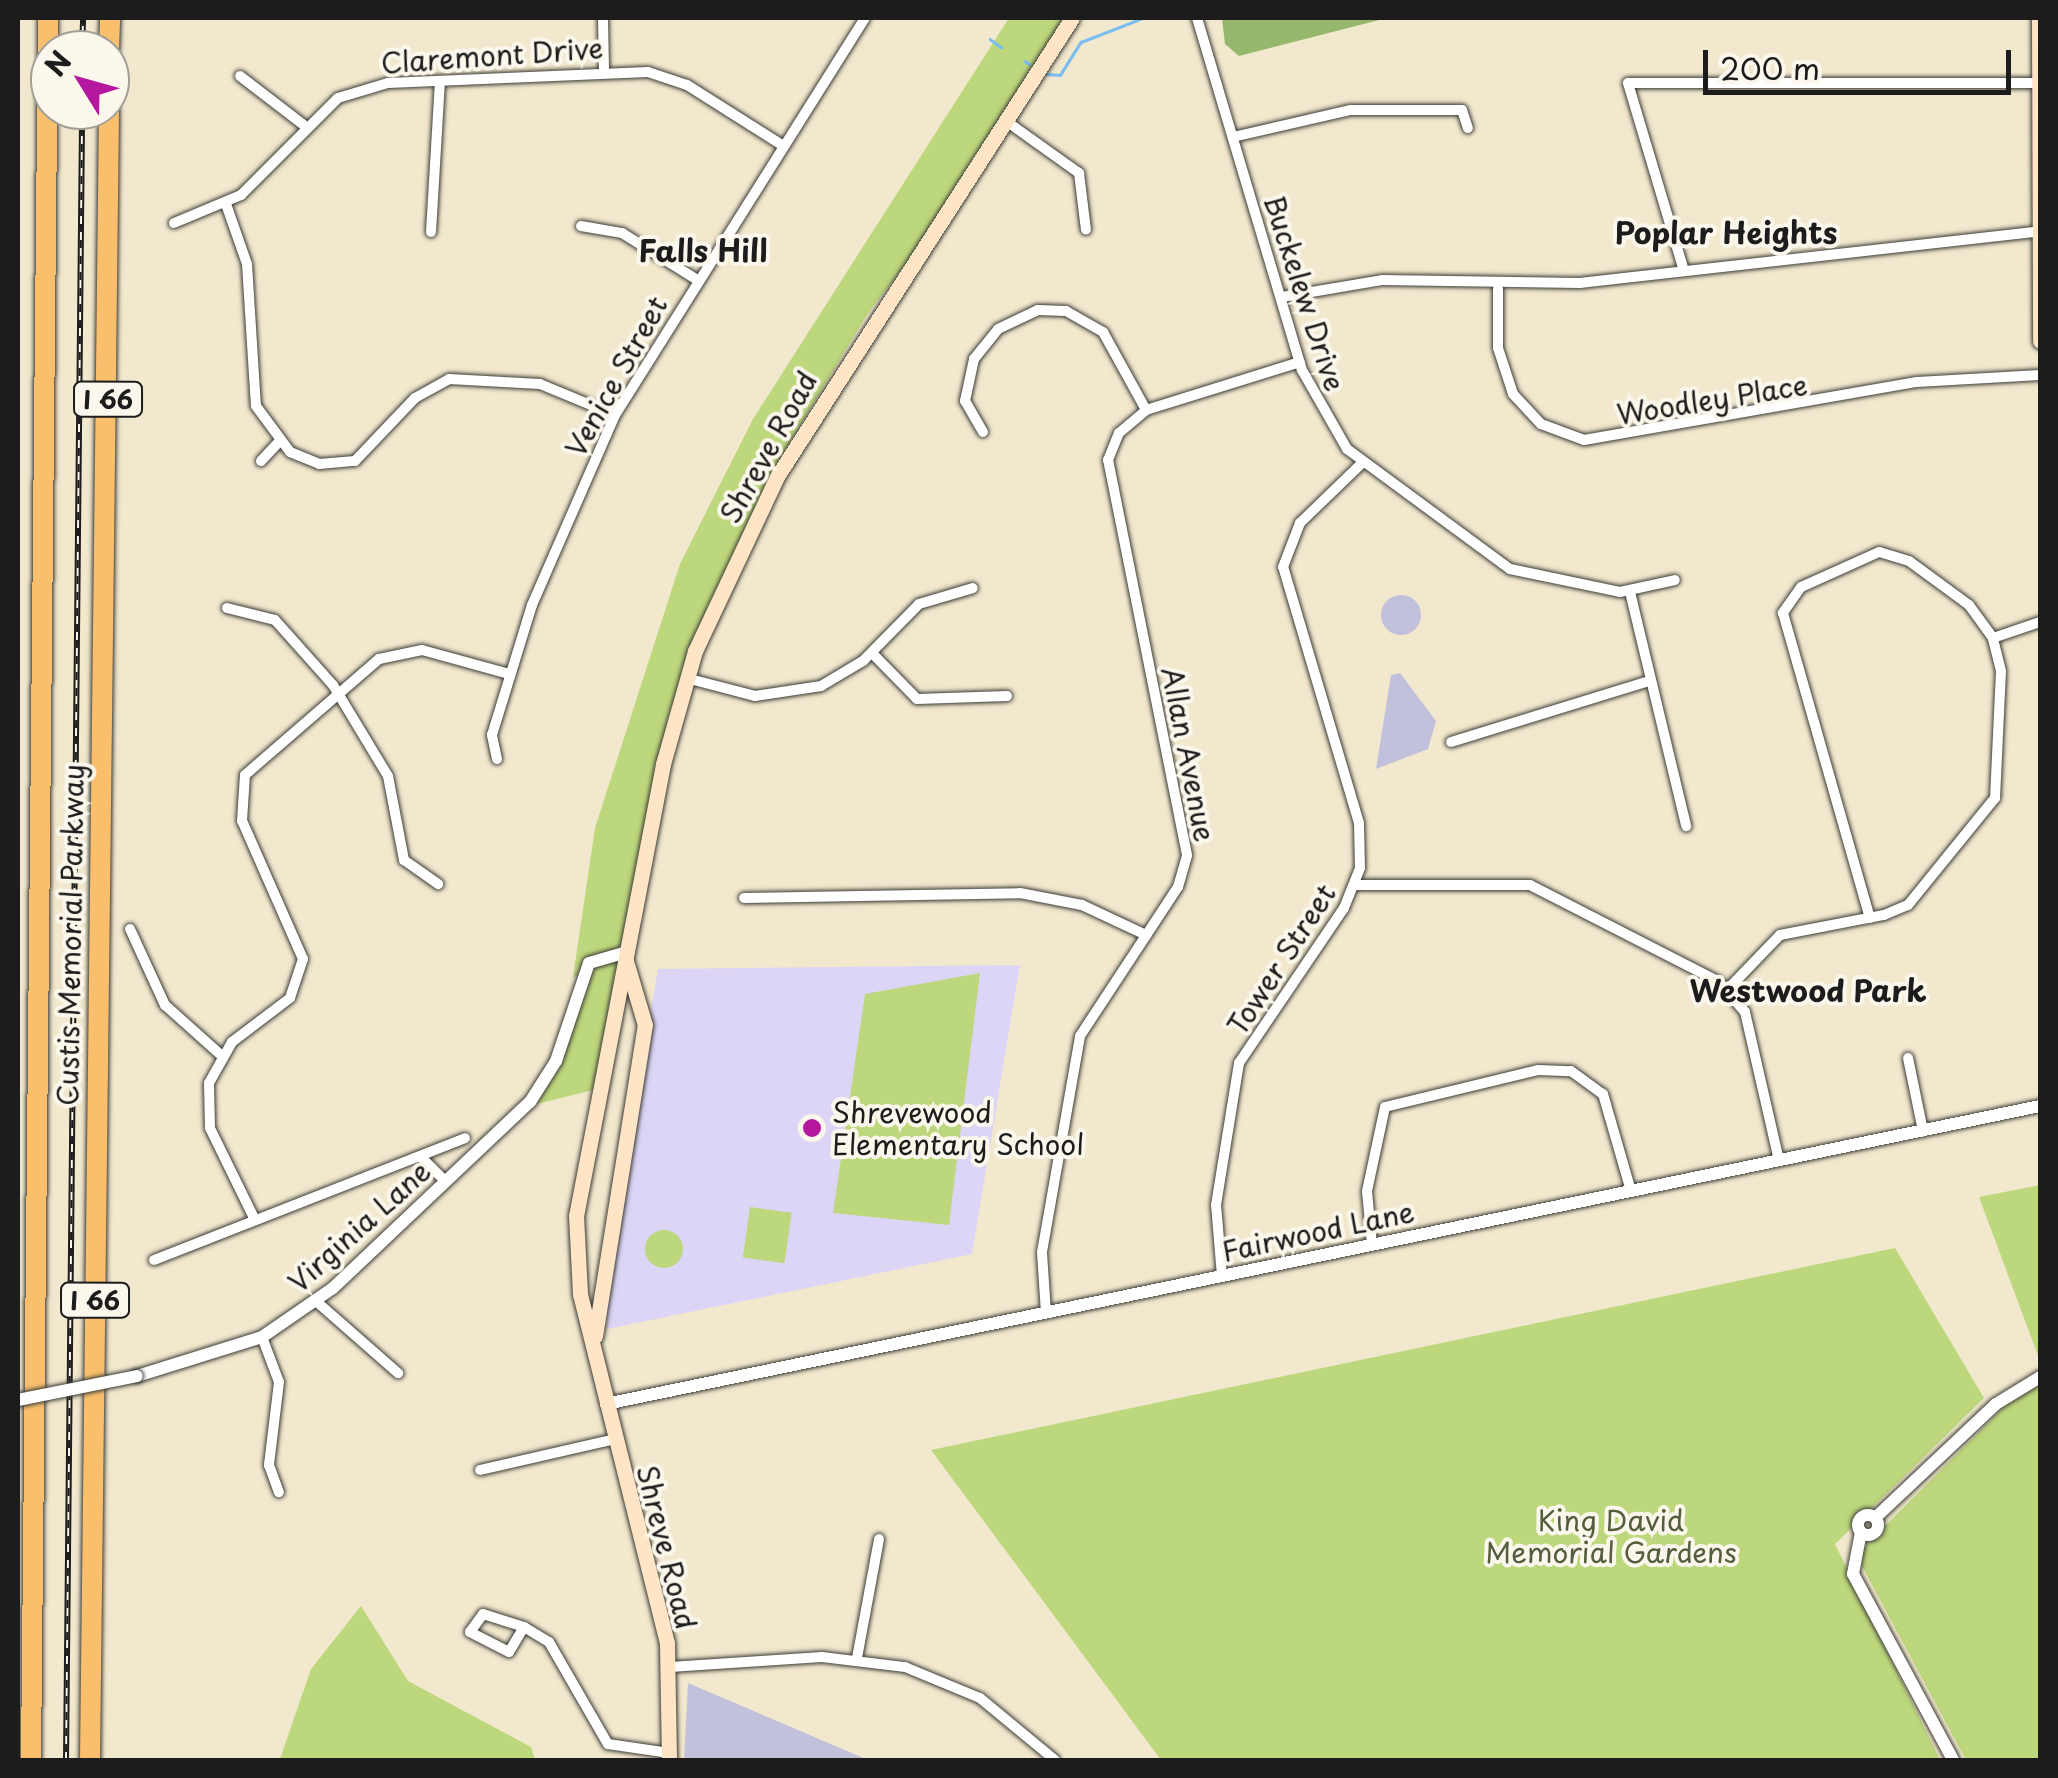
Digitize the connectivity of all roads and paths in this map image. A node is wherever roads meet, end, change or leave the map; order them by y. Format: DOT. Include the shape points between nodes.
graph roads {
  1 [pos="48,18"];
  2 [pos="604,18"];
  3 [pos="864,18"];
  4 [pos="1072,18"];
  5 [pos="1196,18"];
  6 [pos="2039,18"];
  7 [pos="2040,29"];
  8 [pos="604,70"];
  9 [pos="240,76"];
  10 [pos="440,82"];
  11 [pos="2040,83"];
  12 [pos="1006,121"];
  13 [pos="305,126"];
  14 [pos="1468,128"];
  15 [pos="109,130"];
  16 [pos="1233,137"];
  17 [pos="782,145"];
  18 [pos="2040,176"];
  19 [pos="226,204"];
  20 [pos="174,222"];
  21 [pos="581,226"];
  22 [pos="1086,230"];
  23 [pos="2040,231"];
  24 [pos="431,232"];
  25 [pos="1684,272"];
  26 [pos="696,279"];
  27 [pos="1498,288"];
  28 [pos="1282,296"];
  29 [pos="2040,341"];
  30 [pos="1300,362"];
  31 [pos="2040,375"];
  32 [pos="1146,410"];
  33 [pos="615,415"];
  34 [pos="983,432"];
  35 [pos="278,442"];
  36 [pos="261,461"];
  37 [pos="1361,464"];
  38 [pos="1676,580"];
  39 [pos="973,588"];
  40 [pos="1630,592"];
  41 [pos="227,608"];
  42 [pos="2040,622"];
  43 [pos="1993,638"];
  44 [pos="872,653"];
  45 [pos="510,674"];
  46 [pos="686,678"];
  47 [pos="1646,682"];
  48 [pos="336,692"];
  49 [pos="1007,696"];
  50 [pos="1451,742"];
  51 [pos="497,760"];
  52 [pos="1686,826"];
  53 [pos="438,884"];
  54 [pos="1356,885"];
  55 [pos="744,898"];
  56 [pos="1870,918"];
  57 [pos="130,929"];
  58 [pos="1146,935"];
  59 [pos="624,952"];
  60 [pos="1728,989"];
  61 [pos="616,994"];
  62 [pos="639,998"];
  63 [pos="221,1055"];
  64 [pos="1908,1058"];
  65 [pos="2040,1106"];
  66 [pos="1924,1130"];
  67 [pos="465,1138"];
  68 [pos="422,1156"];
  69 [pos="1779,1161"];
  70 [pos="445,1181"];
  71 [pos="1631,1191"];
  72 [pos="256,1220"];
  73 [pos="1372,1245"];
  74 [pos="154,1260"];
  75 [pos="1222,1276"];
  76 [pos="317,1302"];
  77 [pos="1046,1313"];
  78 [pos="262,1337"];
  79 [pos="594,1348"];
  80 [pos="398,1373"];
  81 [pos="2040,1377"];
  82 [pos="18,1400"];
  83 [pos="606,1404"];
  84 [pos="615,1440"];
  85 [pos="480,1470"];
  86 [pos="279,1492"];
  87 [pos="879,1540"];
  88 [pos="34,1553"];
  89 [pos="524,1627"];
  90 [pos="857,1658"];
  91 [pos="670,1666"];
  92 [pos="669,1757"];
  93 [pos="20,1760"];
  94 [pos="31,1760"];
  95 [pos="40,1760"];
  96 [pos="90,1760"];
  97 [pos="1055,1760"];
  98 [pos="1953,1760"];
  1 -- 88 [label="highway, Custis Memorial Parkway / I 66"];
  2 -- 8 [label="street"];
  3 -- 17 [label="street, Venice Street"];
  4 -- 12 [label="main road, Shreve Road"];
  5 -- 16 [label="street, Buckelew Drive"];
  6 -- 7 [label="main road"];
  7 -- 11 [label="main road"];
  8 -- 10 [label="street, Claremont Drive"];
  8 -- 17 [label="street, Claremont Drive" via="688,86"];
  9 -- 13 [label="street"];
  10 -- 13 [label="street, Claremont Drive" via="354,90"];
  10 -- 24 [label="street"];
  11 -- 18 [label="main road"];
  11 -- 25 [label="street" via="1628,84"];
  12 -- 22 [label="street" via="1079,173"];
  12 -- 46 [label="main road, Shreve Road" via="958,206 880,304 778,475"];
  13 -- 19 [label="street, Claremont Drive"];
  14 -- 16 [label="street" via="1462,110 1351,110"];
  15 -- 96 [label="highway, Custis Memorial Parkway / I 66"];
  16 -- 28 [label="street, Buckelew Drive"];
  17 -- 26 [label="street, Venice Street"];
  18 -- 23 [label="main road"];
  19 -- 20 [label="street, Claremont Drive"];
  19 -- 35 [label="street" via="246,264 254,394"];
  21 -- 26 [label="street" via="622,233"];
  23 -- 25 [label="street"];
  23 -- 29 [label="main road"];
  25 -- 27 [label="street"];
  26 -- 33 [label="street, Venice Street"];
  27 -- 28 [label="street" via="1382,280"];
  27 -- 31 [label="street, Woodley Place" via="1498,348 1513,394 1541,424 1584,440 1917,382"];
  28 -- 30 [label="street, Buckelew Drive"];
  30 -- 32 [label="street"];
  30 -- 37 [label="street, Buckelew Drive" via="1331,428"];
  32 -- 34 [label="street" via="1104,332 1066,310 1038,310 998,329 974,360 965,401"];
  32 -- 58 [label="street, Allan Avenue" via="1120,433 1106,482 1188,840 1182,879"];
  33 -- 35 [label="street" via="540,384 462,378 425,390 356,461 320,464"];
  33 -- 45 [label="street, Venice Street"];
  35 -- 36 [label="street"];
  37 -- 40 [label="street, Buckelew Drive" via="1510,570"];
  37 -- 54 [label="street, Tower Street" via="1300,523 1283,567 1360,823"];
  38 -- 40 [label="street, Buckelew Drive"];
  39 -- 44 [label="street" via="918,604"];
  40 -- 47 [label="street"];
  41 -- 48 [label="street" via="276,620"];
  42 -- 43 [label="street"];
  43 -- 56 [label="street" via="2000,756 1990,811 1914,900"];
  43 -- 56 [label="street" via="1969,605 1888,552 1801,587 1784,606"];
  44 -- 46 [label="street" via="836,680 781,694 745,695"];
  44 -- 49 [label="street" via="917,699"];
  45 -- 48 [label="street" via="407,650"];
  45 -- 51 [label="street, Venice Street" via="492,735"];
  46 -- 59 [label="main road, Shreve Road"];
  47 -- 50 [label="street"];
  47 -- 52 [label="street"];
  48 -- 53 [label="street" via="388,776 404,860"];
  48 -- 63 [label="street" via="258,759 241,787 242,820 299,938 302,970 290,998"];
  54 -- 60 [label="street" via="1530,885"];
  54 -- 75 [label="street, Tower Street" via="1239,1063 1216,1205"];
  55 -- 58 [label="street" via="1020,893 1069,901"];
  56 -- 60 [label="street" via="1780,935"];
  57 -- 63 [label="street" via="164,1005"];
  58 -- 77 [label="street, Allan Avenue" via="1080,1036 1042,1252"];
  59 -- 61 [label="main road, Shreve Road"];
  59 -- 62 [label="main road, Shreve Road"];
  59 -- 70 [label="street, Virginia Lane" via="589,962 540,1090"];
  60 -- 69 [label="street" via="1751,1031"];
  61 -- 62 [label="main road"];
  61 -- 79 [label="main road, Shreve Road" via="576,1216"];
  62 -- 79 [label="main road, Shreve Road" via="645,1025"];
  63 -- 72 [label="street" via="207,1098 210,1128"];
  64 -- 66 [label="street"];
  65 -- 66 [label="street, Fairwood Lane"];
  66 -- 69 [label="street, Fairwood Lane"];
  67 -- 68 [label="street"];
  68 -- 70 [label="street"];
  68 -- 72 [label="street"];
  69 -- 71 [label="street, Fairwood Lane"];
  70 -- 76 [label="street, Virginia Lane"];
  71 -- 73 [label="street, Fairwood Lane"];
  71 -- 73 [label="street" via="1603,1094 1571,1071 1538,1070 1385,1107 1368,1191"];
  72 -- 74 [label="street"];
  73 -- 75 [label="street, Fairwood Lane"];
  75 -- 77 [label="street, Fairwood Lane"];
  76 -- 78 [label="street, Virginia Lane"];
  76 -- 80 [label="street"];
  77 -- 83 [label="street, Fairwood Lane"];
  78 -- 82 [label="street, Virginia Lane, bridge" via="137,1376"];
  78 -- 86 [label="street" via="279,1382 269,1465"];
  79 -- 83 [label="main road, Shreve Road"];
  81 -- 98 [label="street" via="1996,1404 1875,1518 1862,1517 1853,1574"];
  83 -- 84 [label="main road, Shreve Road"];
  84 -- 85 [label="street"];
  84 -- 91 [label="main road, Shreve Road"];
  87 -- 90 [label="street"];
  88 -- 93 [label="highway"];
  88 -- 94 [label="highway, Custis Memorial Parkway / I 66"];
  88 -- 95 [label="highway"];
  89 -- 89 [label="street" via="482,1614 470,1632 510,1652"];
  89 -- 92 [label="street" via="550,1642 608,1744"];
  90 -- 91 [label="street"];
  90 -- 97 [label="street" via="958,1686"];
  91 -- 92 [label="main road, Shreve Road"];
}
